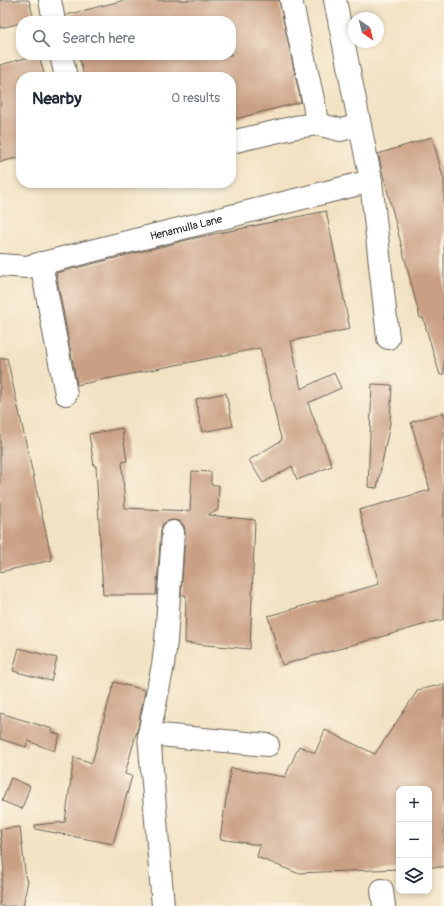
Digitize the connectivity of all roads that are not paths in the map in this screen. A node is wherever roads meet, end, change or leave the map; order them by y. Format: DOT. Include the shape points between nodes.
graph roads {
  1 [pos="50,0"];
  2 [pos="291,0"];
  3 [pos="335,0"];
  4 [pos="53,16"];
  5 [pos="62,60"];
  6 [pos="65,72"];
  7 [pos="318,124"];
  8 [pos="360,125"];
  9 [pos="236,141"];
  10 [pos="370,181"];
  11 [pos="41,264"];
  12 [pos="0,265"];
  13 [pos="388,338"];
  14 [pos="66,394"];
  15 [pos="173,532"];
  16 [pos="149,734"];
  17 [pos="268,745"];
  18 [pos="163,906"];
  1 -- 4 [label="street"];
  2 -- 7 [label="street"];
  3 -- 8 [label="street"];
  5 -- 6 [label="street"];
  7 -- 8 [label="street" via="340,130"];
  7 -- 9 [label="street"];
  8 -- 10 [label="street"];
  10 -- 11 [label="street, Henamulla Lane"];
  10 -- 13 [label="street"];
  11 -- 12 [label="street, Henamulla Lane" via="27,267"];
  11 -- 14 [label="street"];
  15 -- 16 [label="street" via="166,641"];
  16 -- 17 [label="street"];
  16 -- 18 [label="street"];
}
